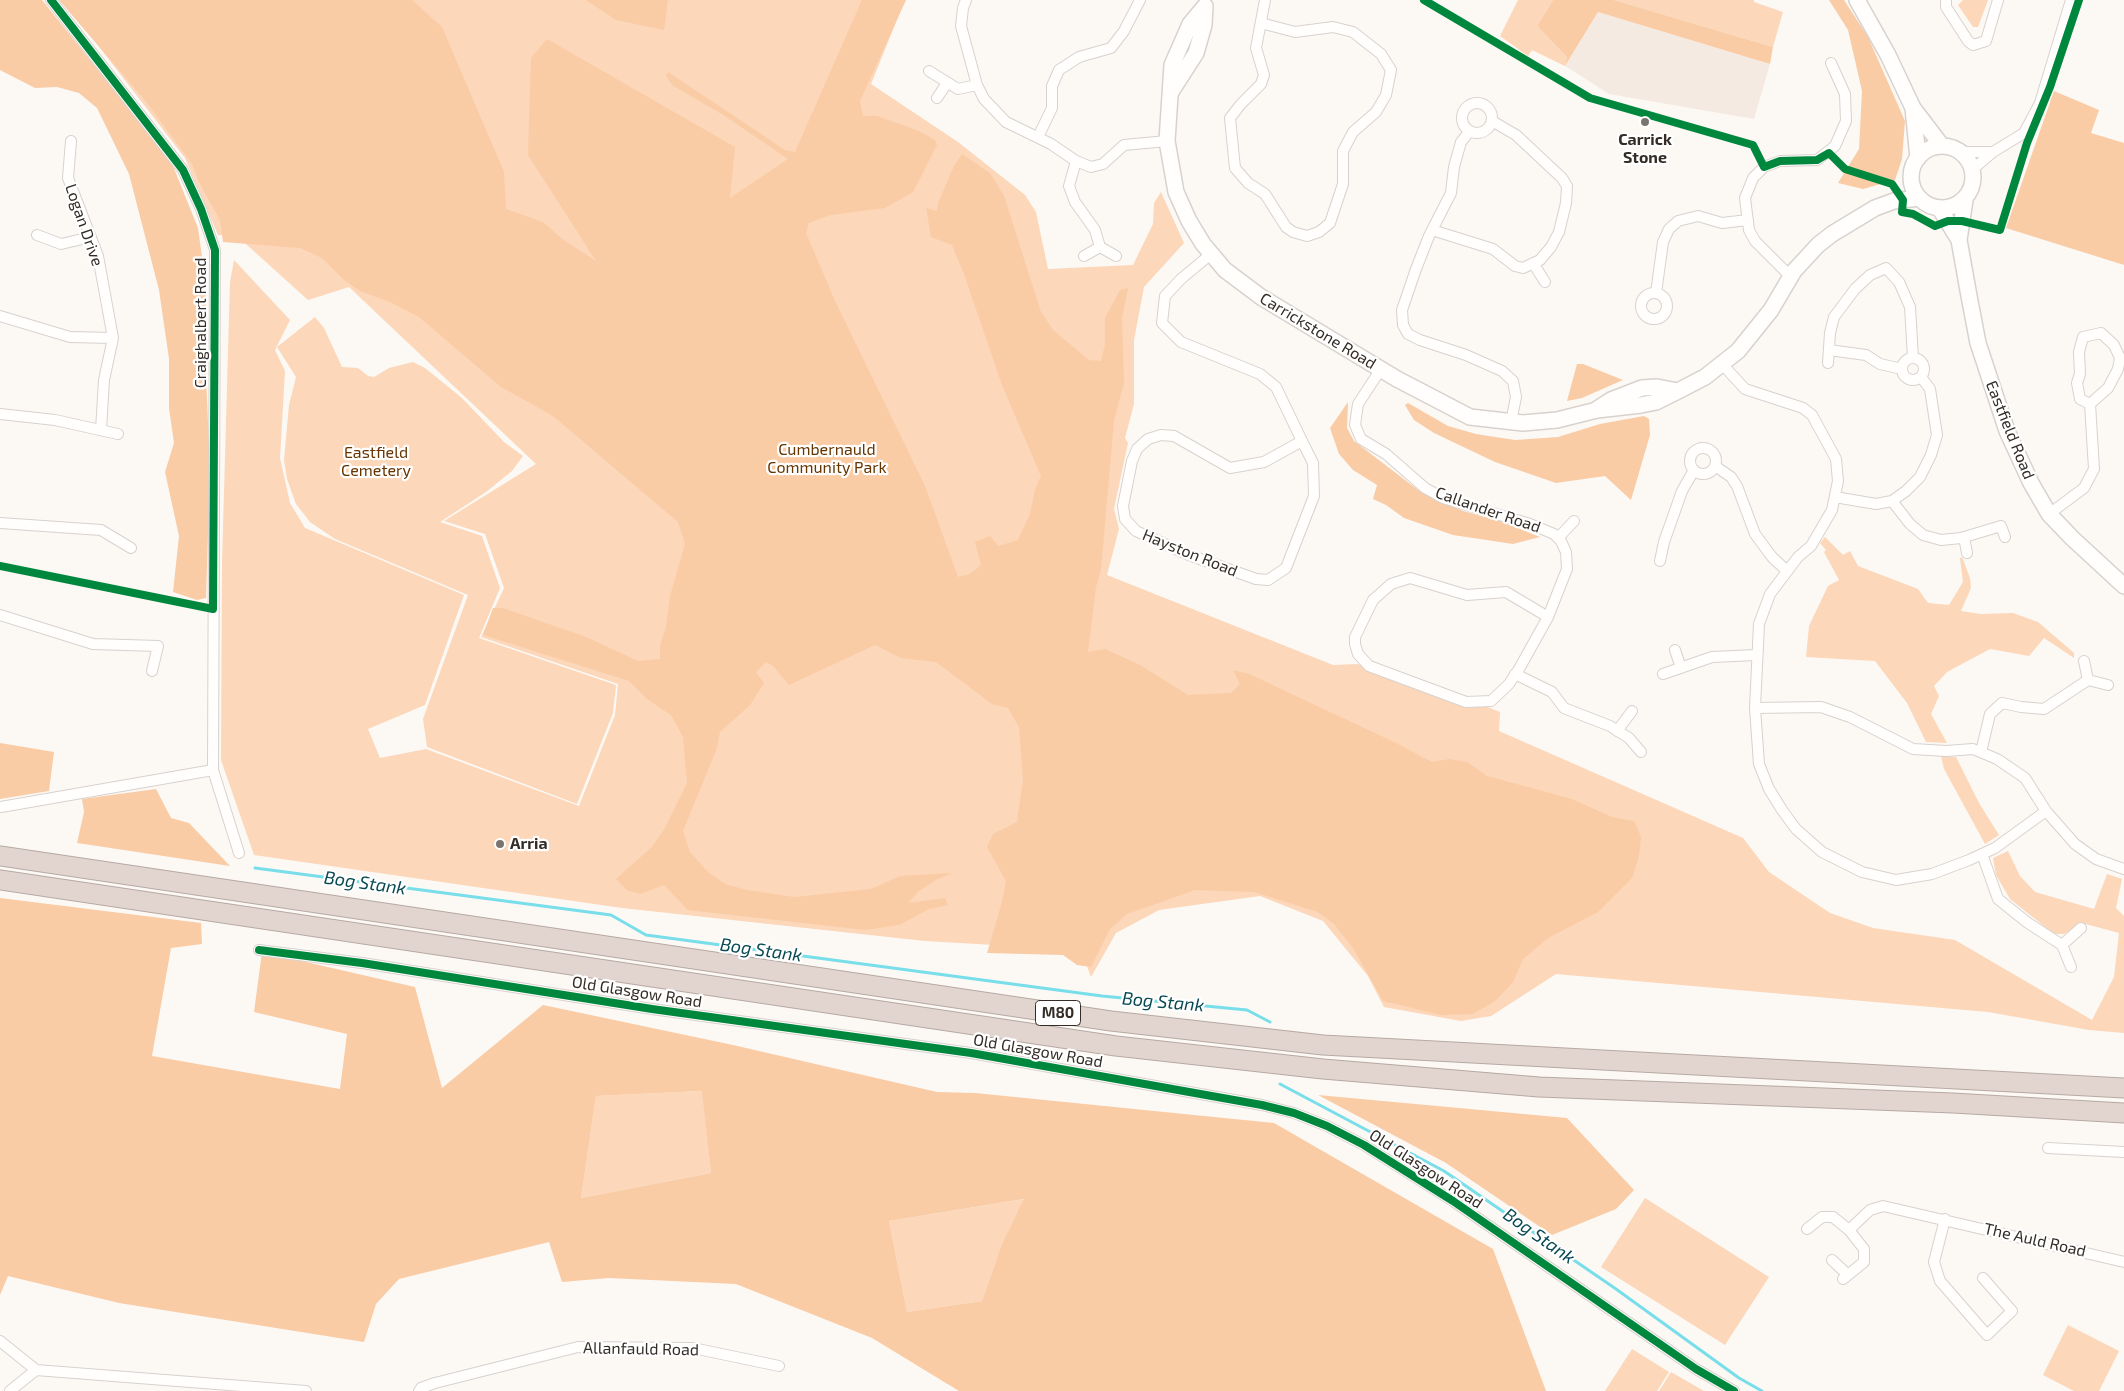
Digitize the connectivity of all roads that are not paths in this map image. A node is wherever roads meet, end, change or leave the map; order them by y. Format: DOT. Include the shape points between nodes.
graph roads {
  1 [pos="50,0"];
  2 [pos="966,0"];
  3 [pos="1140,0"];
  4 [pos="1265,0"];
  5 [pos="1857,0"];
  6 [pos="1946,0"];
  7 [pos="1998,0"];
  8 [pos="2071,0"];
  9 [pos="1206,3"];
  10 [pos="1261,23"];
  11 [pos="1831,63"];
  12 [pos="929,71"];
  13 [pos="947,83"];
  14 [pos="977,85"];
  15 [pos="937,98"];
  16 [pos="1913,108"];
  17 [pos="1492,121"];
  18 [pos="1469,132"];
  19 [pos="1038,138"];
  20 [pos="71,141"];
  21 [pos="1167,141"];
  22 [pos="1942,146"];
  23 [pos="1960,152"];
  24 [pos="1993,152"];
  25 [pos="1918,158"];
  26 [pos="1076,161"];
  27 [pos="1973,169"];
  28 [pos="1911,176"];
  29 [pos="1919,198"];
  30 [pos="1965,200"];
  31 [pos="1894,201"];
  32 [pos="1940,209"];
  33 [pos="1748,220"];
  34 [pos="1432,230"];
  35 [pos="37,235"];
  36 [pos="90,238"];
  37 [pos="1960,240"];
  38 [pos="1100,247"];
  39 [pos="1211,254"];
  40 [pos="1084,256"];
  41 [pos="1116,256"];
  42 [pos="1533,263"];
  43 [pos="1791,277"];
  44 [pos="1545,282"];
  45 [pos="1656,293"];
  46 [pos="0,316"];
  47 [pos="113,338"];
  48 [pos="1829,350"];
  49 [pos="1913,358"];
  50 [pos="1828,363"];
  51 [pos="1722,364"];
  52 [pos="1381,369"];
  53 [pos="1902,370"];
  54 [pos="1921,377"];
  55 [pos="2090,404"];
  56 [pos="0,414"];
  57 [pos="1510,422"];
  58 [pos="102,430"];
  59 [pos="118,434"];
  60 [pos="1302,441"];
  61 [pos="1715,466"];
  62 [pos="1694,470"];
  63 [pos="1835,497"];
  64 [pos="1892,501"];
  65 [pos="2049,514"];
  66 [pos="1574,521"];
  67 [pos="0,523"];
  68 [pos="1964,537"];
  69 [pos="2005,537"];
  70 [pos="1558,538"];
  71 [pos="131,548"];
  72 [pos="1967,553"];
  73 [pos="1660,561"];
  74 [pos="1787,571"];
  75 [pos="2124,586"];
  76 [pos="0,615"];
  77 [pos="1548,616"];
  78 [pos="1675,650"];
  79 [pos="1756,655"];
  80 [pos="2084,661"];
  81 [pos="1681,668"];
  82 [pos="152,671"];
  83 [pos="1515,674"];
  84 [pos="1663,674"];
  85 [pos="2088,680"];
  86 [pos="2108,685"];
  87 [pos="1755,708"];
  88 [pos="1632,711"];
  89 [pos="1618,731"];
  90 [pos="1641,752"];
  91 [pos="1981,752"];
  92 [pos="213,770"];
  93 [pos="1,807"];
  94 [pos="2046,811"];
  95 [pos="239,853"];
  96 [pos="1982,854"];
  97 [pos="0,856"];
  98 [pos="2124,869"];
  99 [pos="0,880"];
  100 [pos="2081,928"];
  101 [pos="2062,945"];
  102 [pos="259,950"];
  103 [pos="2071,967"];
  104 [pos="2124,1088"];
  105 [pos="2124,1113"];
  106 [pos="2048,1148"];
  107 [pos="2124,1152"];
  108 [pos="1945,1219"];
  109 [pos="1807,1229"];
  110 [pos="1849,1230"];
  111 [pos="1832,1260"];
  112 [pos="2124,1262"];
  113 [pos="1983,1278"];
  114 [pos="0,1341"];
  115 [pos="779,1366"];
  116 [pos="36,1370"];
  117 [pos="10,1391"];
  118 [pos="306,1391"];
  119 [pos="419,1391"];
  120 [pos="1734,1391"];
  1 -- 92 [label="street, Craighalbert Road" via="183,170 215,250"];
  2 -- 14 [label="street" via="961,26"];
  3 -- 19 [label="street" via="1124,31 1110,48 1078,57 1059,70 1052,86 1052,108"];
  4 -- 10 [label="street"];
  5 -- 16 [label="street"];
  6 -- 7 [label="street" via="1946,7 1973,45 1986,41"];
  8 -- 24 [label="street" via="2040,103 2024,133"];
  9 -- 21 [label="street, Carrickstone Road" via="1190,24 1172,65"];
  10 -- 10 [label="street" via="1256,48 1264,74 1262,84 1230,118 1235,168 1248,183 1265,194 1286,227 1307,236 1330,223 1343,184 1343,151 1354,132 1376,112 1386,95 1391,70 1381,54 1353,32 1333,27 1296,32"];
  11 -- 33 [label="street" via="1845,94 1846,121 1835,146 1817,160 1780,161 1764,167 1752,178 1748,188 1745,198"];
  12 -- 13 [label="street"];
  13 -- 14 [label="street" via="958,89"];
  13 -- 15 [label="street"];
  14 -- 19 [label="street" via="984,99 1006,122"];
  16 -- 22 [label="street"];
  16 -- 25 [label="street"];
  17 -- 18 [label="street" via="1484,132"];
  17 -- 18 [label="street" via="1487,107 1473,104 1465,109 1462,119"];
  17 -- 42 [label="street" via="1516,135 1567,186 1559,232 1551,247"];
  18 -- 34 [label="street" via="1461,142 1452,192"];
  19 -- 26 [label="street"];
  20 -- 36 [label="street, Logan Drive" via="68,178"];
  21 -- 26 [label="street" via="1124,145 1108,161 1091,167"];
  21 -- 39 [label="street, Carrickstone Road" via="1176,192 1189,221"];
  22 -- 23 [label="street"];
  22 -- 25 [label="street" via="1929,149"];
  23 -- 24 [label="street"];
  23 -- 27 [label="street"];
  24 -- 27 [label="street"];
  25 -- 28 [label="street"];
  26 -- 38 [label="street" via="1069,186 1083,217 1095,230"];
  27 -- 30 [label="street" via="1973,184"];
  28 -- 29 [label="street"];
  28 -- 31 [label="street"];
  29 -- 31 [label="street, Carrickstone Road"];
  29 -- 32 [label="street"];
  30 -- 32 [label="street" via="1954,207"];
  30 -- 37 [label="street, Eastfield Road"];
  31 -- 43 [label="street, Carrickstone Road" via="1849,222 1832,234 1805,258"];
  32 -- 37 [label="street, Eastfield Road"];
  33 -- 43 [label="street" via="1756,240"];
  33 -- 45 [label="street" via="1722,223 1698,216 1678,221 1663,242"];
  34 -- 42 [label="street" via="1493,250 1515,266 1523,268"];
  34 -- 57 [label="street" via="1402,310 1403,325 1408,334 1420,340 1502,371 1513,382 1516,397"];
  35 -- 36 [label="street" via="61,244"];
  36 -- 47 [label="street, Logan Drive" via="98,256"];
  37 -- 65 [label="street, Eastfield Road" via="1978,342 1996,403 2018,458"];
  38 -- 40 [label="street"];
  38 -- 41 [label="street"];
  39 -- 52 [label="street, Carrickstone Road" via="1261,297"];
  39 -- 60 [label="street, Hayston Road" via="1165,296 1162,324 1181,342 1260,374 1276,387"];
  42 -- 44 [label="street"];
  43 -- 51 [label="street, Carrickstone Road" via="1755,332"];
  46 -- 47 [label="street" via="70,337"];
  47 -- 58 [label="street, Logan Drive" via="104,380"];
  48 -- 49 [label="street" via="1834,317 1855,289 1870,275 1886,268 1899,282 1910,307"];
  48 -- 50 [label="street"];
  48 -- 53 [label="street" via="1866,356"];
  49 -- 53 [label="street" via="1906,361"];
  49 -- 54 [label="street" via="1924,365"];
  51 -- 57 [label="street, Carrickstone Road" via="1705,377 1656,402 1597,410 1557,420"];
  51 -- 63 [label="street" via="1745,389 1803,408 1812,415 1836,459 1838,481"];
  52 -- 57 [label="street, Carrickstone Road" via="1470,417"];
  52 -- 70 [label="street, Callander Road" via="1358,404 1354,425 1361,439 1443,498 1530,524"];
  53 -- 54 [label="street" via="1909,380"];
  54 -- 64 [label="street" via="1930,389 1938,436 1920,477"];
  55 -- 55 [label="street" via="2108,388 2120,358 2114,345 2101,333 2083,337 2078,352 2080,399"];
  55 -- 65 [label="street" via="2094,469 2084,488"];
  56 -- 58 [label="street" via="55,420"];
  58 -- 59 [label="street"];
  60 -- 60 [label="street, Hayston Road" via="1313,463 1314,496 1286,568 1268,580 1256,579 1189,554 1136,531 1125,519 1124,506 1132,461 1137,449 1148,439 1174,436 1230,468 1264,462"];
  61 -- 62 [label="street" via="1706,474"];
  61 -- 62 [label="street" via="1713,452 1700,449 1691,457"];
  61 -- 74 [label="street" via="1731,477 1759,541"];
  62 -- 73 [label="street" via="1682,491"];
  63 -- 64 [label="street" via="1876,504"];
  63 -- 74 [label="street" via="1832,510 1811,546"];
  64 -- 68 [label="street" via="1923,535 1941,540"];
  65 -- 75 [label="street, Eastfield Road"];
  66 -- 70 [label="street, Callander Road"];
  67 -- 71 [label="street" via="101,530"];
  68 -- 69 [label="street" via="2001,526"];
  68 -- 72 [label="street"];
  70 -- 77 [label="street, Callander Road" via="1566,552 1567,569"];
  74 -- 79 [label="street" via="1762,610"];
  76 -- 82 [label="street" via="93,644 158,646"];
  77 -- 83 [label="street, Callander Road"];
  77 -- 83 [label="street, Callander Road" via="1506,592 1467,595 1410,578 1399,580 1380,591 1355,637 1358,654 1369,666 1466,702 1491,701"];
  78 -- 81 [label="street"];
  79 -- 81 [label="street" via="1722,655"];
  79 -- 87 [label="street"];
  80 -- 85 [label="street"];
  81 -- 84 [label="street"];
  83 -- 89 [label="street" via="1552,692 1564,708"];
  85 -- 86 [label="street"];
  85 -- 91 [label="street" via="2044,709 2002,703 1990,714"];
  87 -- 91 [label="street" via="1821,707 1850,717 1913,749 1973,749"];
  87 -- 96 [label="street" via="1760,764 1769,789 1796,829 1822,852 1862,872 1896,880 1940,872"];
  88 -- 89 [label="street"];
  89 -- 90 [label="street"];
  91 -- 94 [label="street" via="2025,778"];
  92 -- 93 [label="street"];
  92 -- 95 [label="street, Craighalbert Road"];
  94 -- 96 [label="street"];
  94 -- 98 [label="street" via="2075,844 2096,859"];
  96 -- 101 [label="street" via="1998,899"];
  97 -- 104 [label="highway, M80" via="1102,1020 1323,1045"];
  99 -- 105 [label="highway, M80" via="1116,1046 1323,1070 1539,1087"];
  100 -- 101 [label="street"];
  101 -- 103 [label="street"];
  102 -- 120 [label="street, Old Glasgow Road" via="971,1053 1294,1113 1364,1145 1453,1201 1696,1369"];
  106 -- 107 [label="street"];
  108 -- 110 [label="street, The Auld Road" via="1883,1206 1870,1210"];
  108 -- 112 [label="street, The Auld Road"];
  108 -- 113 [label="street" via="1934,1262 1940,1281 1987,1335 2012,1311"];
  109 -- 110 [label="street" via="1822,1217 1833,1217"];
  110 -- 111 [label="street" via="1864,1249 1864,1262 1846,1277"];
  114 -- 116 [label="street"];
  115 -- 119 [label="street, Allanfauld Road" via="687,1347 578,1347 435,1383"];
  116 -- 117 [label="street"];
  116 -- 118 [label="street"];
}
